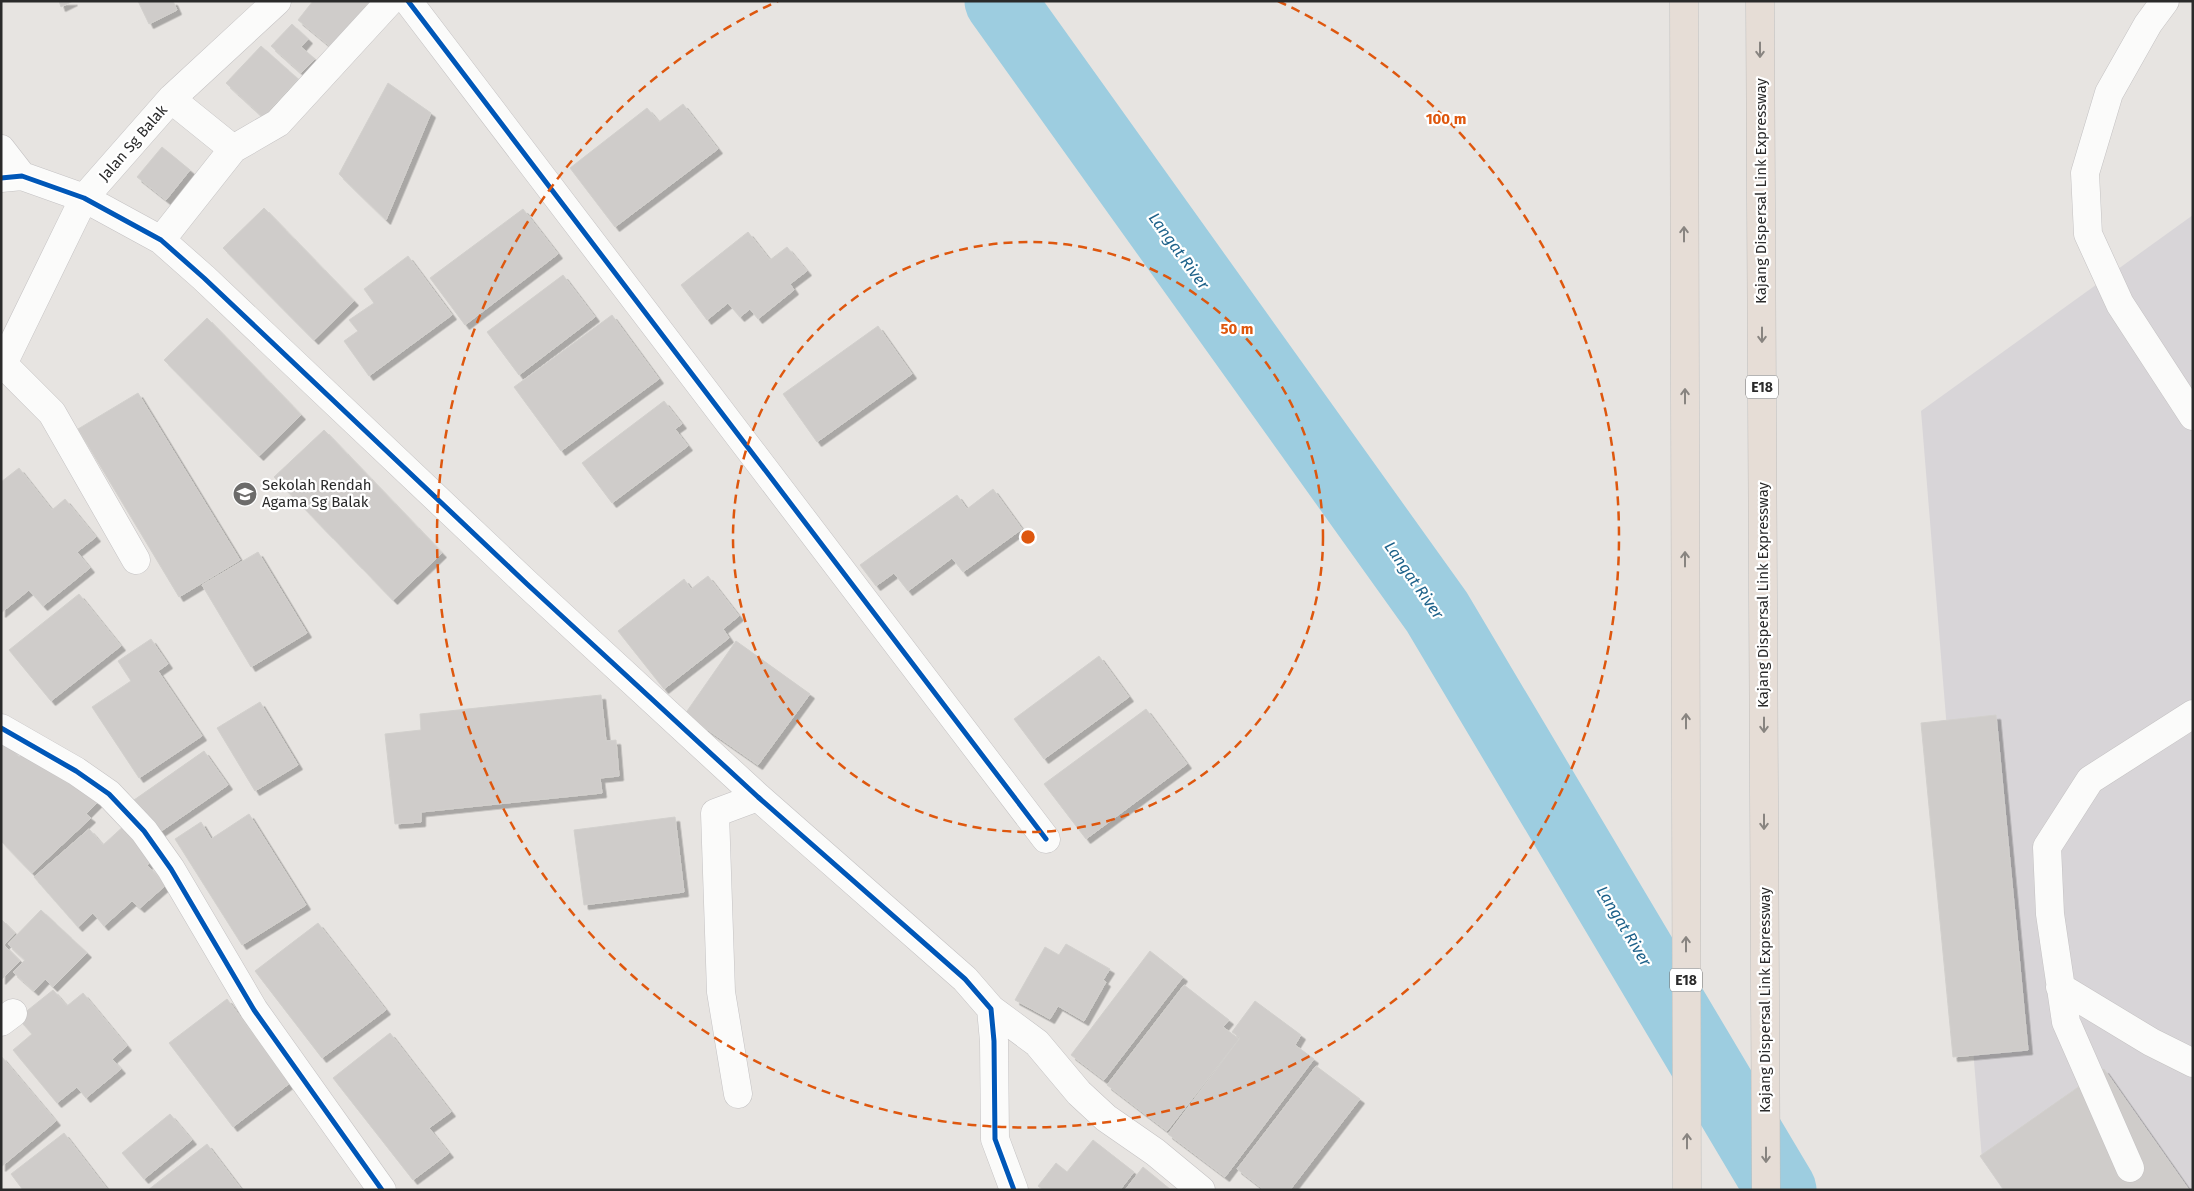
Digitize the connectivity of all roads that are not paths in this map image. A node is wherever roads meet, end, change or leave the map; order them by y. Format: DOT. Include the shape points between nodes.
graph roads {
  1 [pos="390,1"];
  2 [pos="408,1"];
  3 [pos="1684,1"];
  4 [pos="1760,1"];
  5 [pos="2165,1"];
  6 [pos="266,6"];
  7 [pos="171,99"];
  8 [pos="1,149"];
  9 [pos="233,149"];
  10 [pos="11,177"];
  11 [pos="84,198"];
  12 [pos="161,240"];
  13 [pos="2,366"];
  14 [pos="2193,416"];
  15 [pos="136,560"];
  16 [pos="2193,714"];
  17 [pos="1,728"];
  18 [pos="758,797"];
  19 [pos="1046,839"];
  20 [pos="2060,987"];
  21 [pos="991,1009"];
  22 [pos="2193,1063"];
  23 [pos="738,1094"];
  24 [pos="2130,1168"];
  25 [pos="382,1190"];
  26 [pos="1014,1190"];
  27 [pos="1201,1190"];
  28 [pos="1687,1190"];
  29 [pos="1766,1190"];
  1 -- 9 [label="street" via="278,123"];
  2 -- 19 [label="street"];
  28 -- 3 [label="highway, E18, one-way"];
  4 -- 29 [label="highway, Kajang Dispersal Link Expressway / E18, one-way"];
  5 -- 14 [label="street" via="2148,24 2109,93 2085,173 2088,234 2120,304"];
  6 -- 7 [label="street, Jalan Sg Balak"];
  7 -- 9 [label="street"];
  7 -- 11 [label="street, Jalan Sg Balak"];
  8 -- 10 [label="street"];
  9 -- 12 [label="street"];
  10 -- 11 [label="street"];
  11 -- 12 [label="street"];
  11 -- 13 [label="street, Jalan Sg Balak"];
  12 -- 18 [label="street"];
  13 -- 15 [label="street" via="52,413"];
  16 -- 20 [label="street" via="2090,780 2047,847 2050,914"];
  17 -- 25 [label="street" via="109,794 144,831 171,869 254,1010"];
  18 -- 21 [label="street" via="964,979"];
  18 -- 23 [label="street" via="715,813 721,992"];
  20 -- 22 [label="street" via="2151,1042"];
  20 -- 24 [label="street" via="2066,1022"];
  21 -- 26 [label="street" via="995,1139"];
  21 -- 27 [label="street" via="1037,1043 1079,1093 1106,1118"];
}
